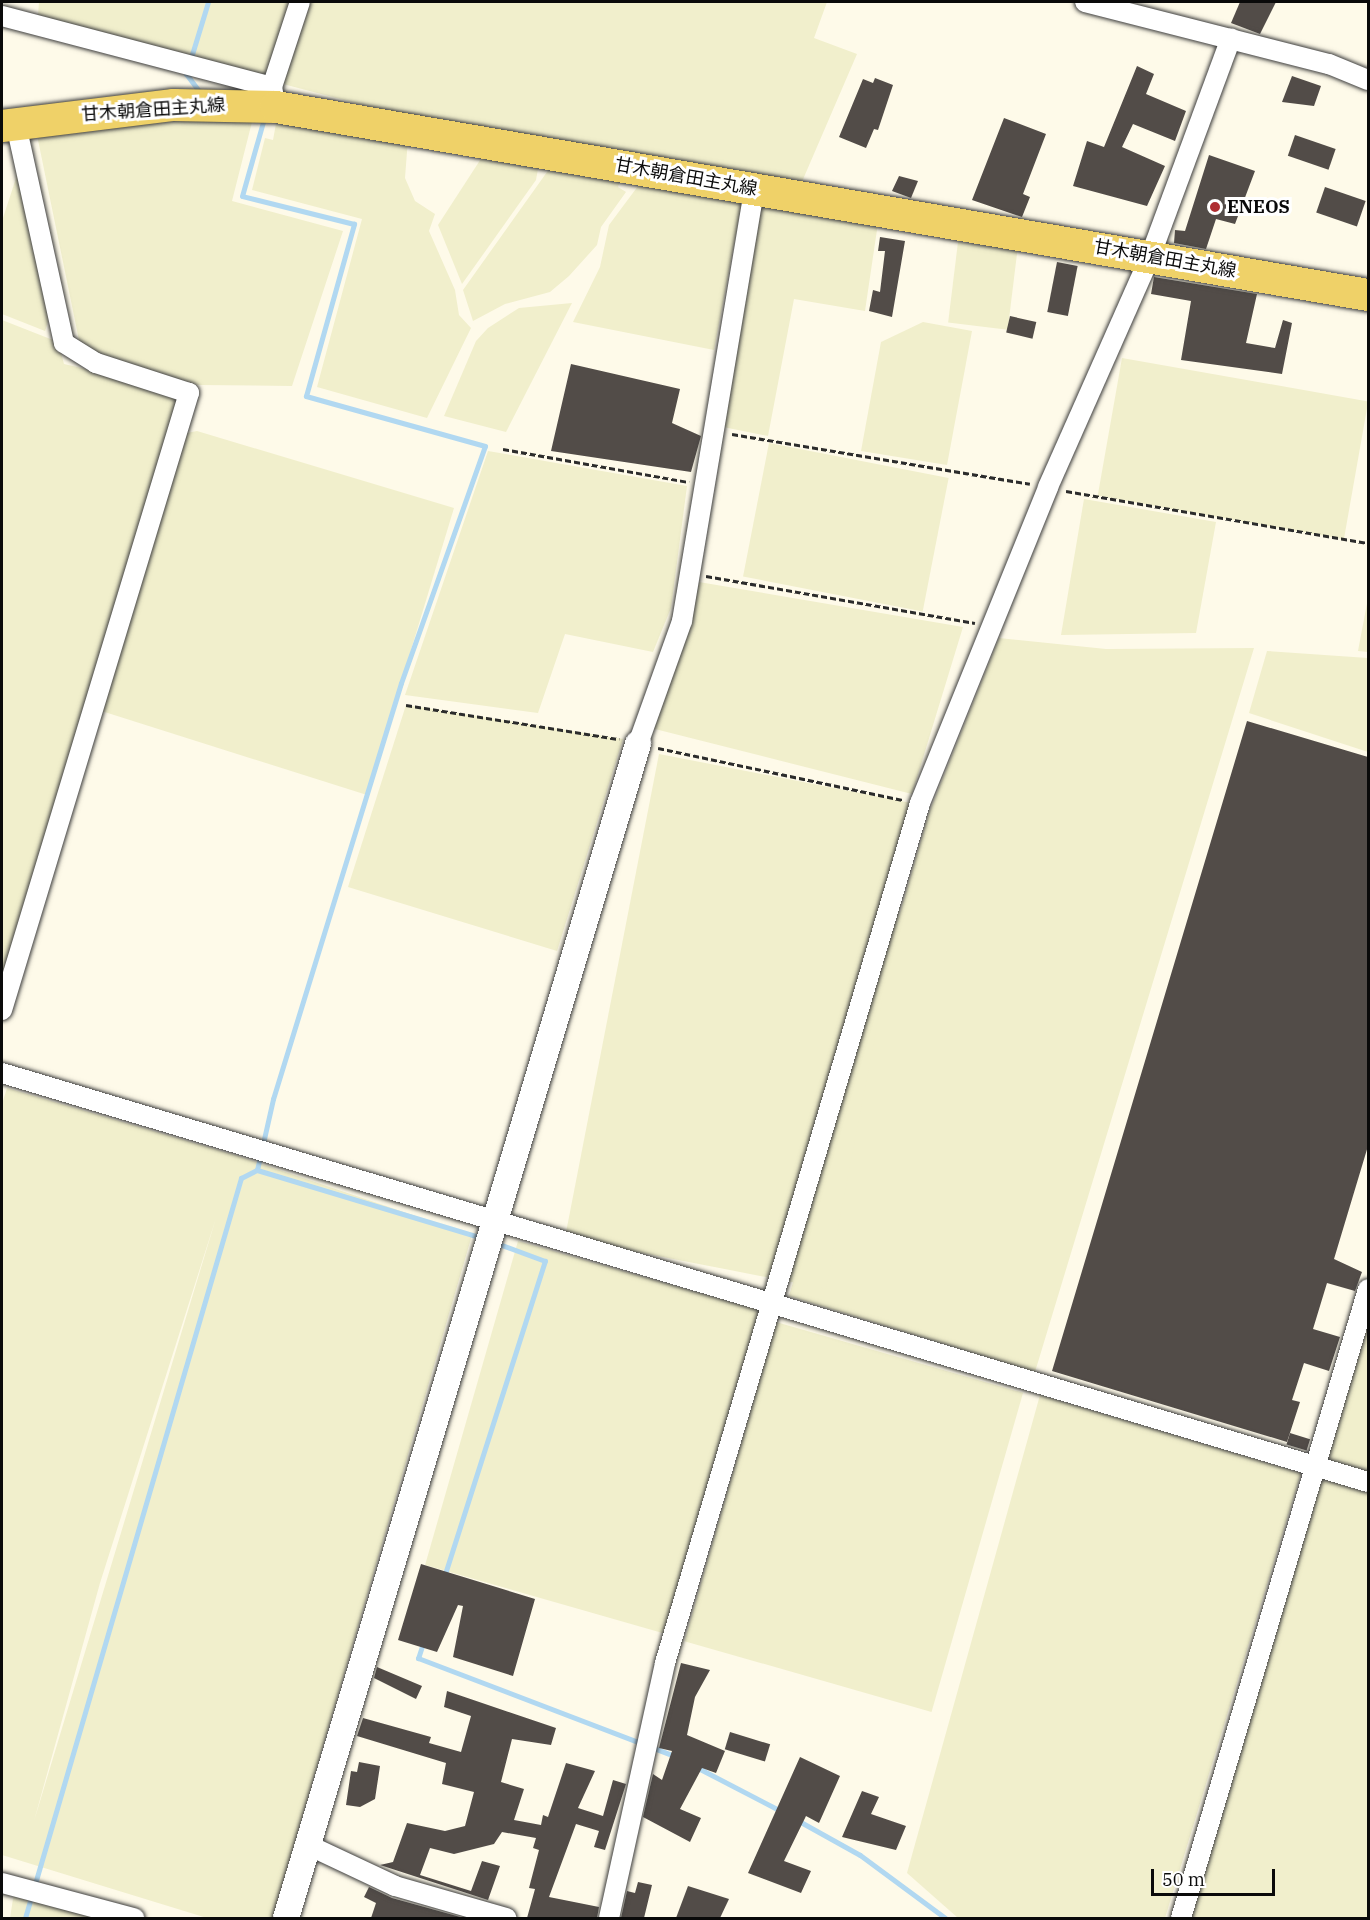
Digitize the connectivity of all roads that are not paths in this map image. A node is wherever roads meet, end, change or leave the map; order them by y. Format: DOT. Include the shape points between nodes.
graph roads {
  1 [pos="300,2"];
  2 [pos="1085,2"];
  3 [pos="5,17"];
  4 [pos="1231,38"];
  5 [pos="1368,80"];
  6 [pos="267,101"];
  7 [pos="18,123"];
  8 [pos="754,189"];
  9 [pos="1150,257"];
  10 [pos="1368,295"];
  11 [pos="638,744"];
  12 [pos="2,1010"];
  13 [pos="2,1073"];
  14 [pos="495,1220"];
  15 [pos="1368,1289"];
  16 [pos="775,1304"];
  17 [pos="1313,1465"];
  18 [pos="1368,1482"];
  19 [pos="308,1845"];
  20 [pos="2,1883"];
  21 [pos="134,1918"];
  22 [pos="286,1918"];
  23 [pos="506,1918"];
  24 [pos="609,1918"];
  25 [pos="1181,1918"];
  1 -- 6 [label="street"];
  2 -- 4 [label="street"];
  3 -- 6 [label="street" via="188,64"];
  4 -- 5 [label="street"];
  4 -- 9 [label="street"];
  6 -- 7 [label="main road, 甘木朝倉田主丸線" via="174,105"];
  6 -- 8 [label="main road, 甘木朝倉田主丸線"];
  7 -- 12 [label="street" via="64,343 96,363 189,393"];
  8 -- 9 [label="main road, 甘木朝倉田主丸線"];
  8 -- 11 [label="street" via="682,621"];
  9 -- 10 [label="main road, 甘木朝倉田主丸線"];
  9 -- 16 [label="street" via="1048,488 920,803"];
  11 -- 14 [label="street"];
  13 -- 14 [label="street"];
  14 -- 16 [label="street"];
  14 -- 19 [label="street"];
  15 -- 17 [label="street"];
  16 -- 17 [label="street"];
  16 -- 24 [label="street" via="665,1663"];
  17 -- 18 [label="street"];
  17 -- 25 [label="street"];
  19 -- 22 [label="street"];
  19 -- 23 [label="street" via="395,1886"];
  20 -- 21 [label="street"];
}
